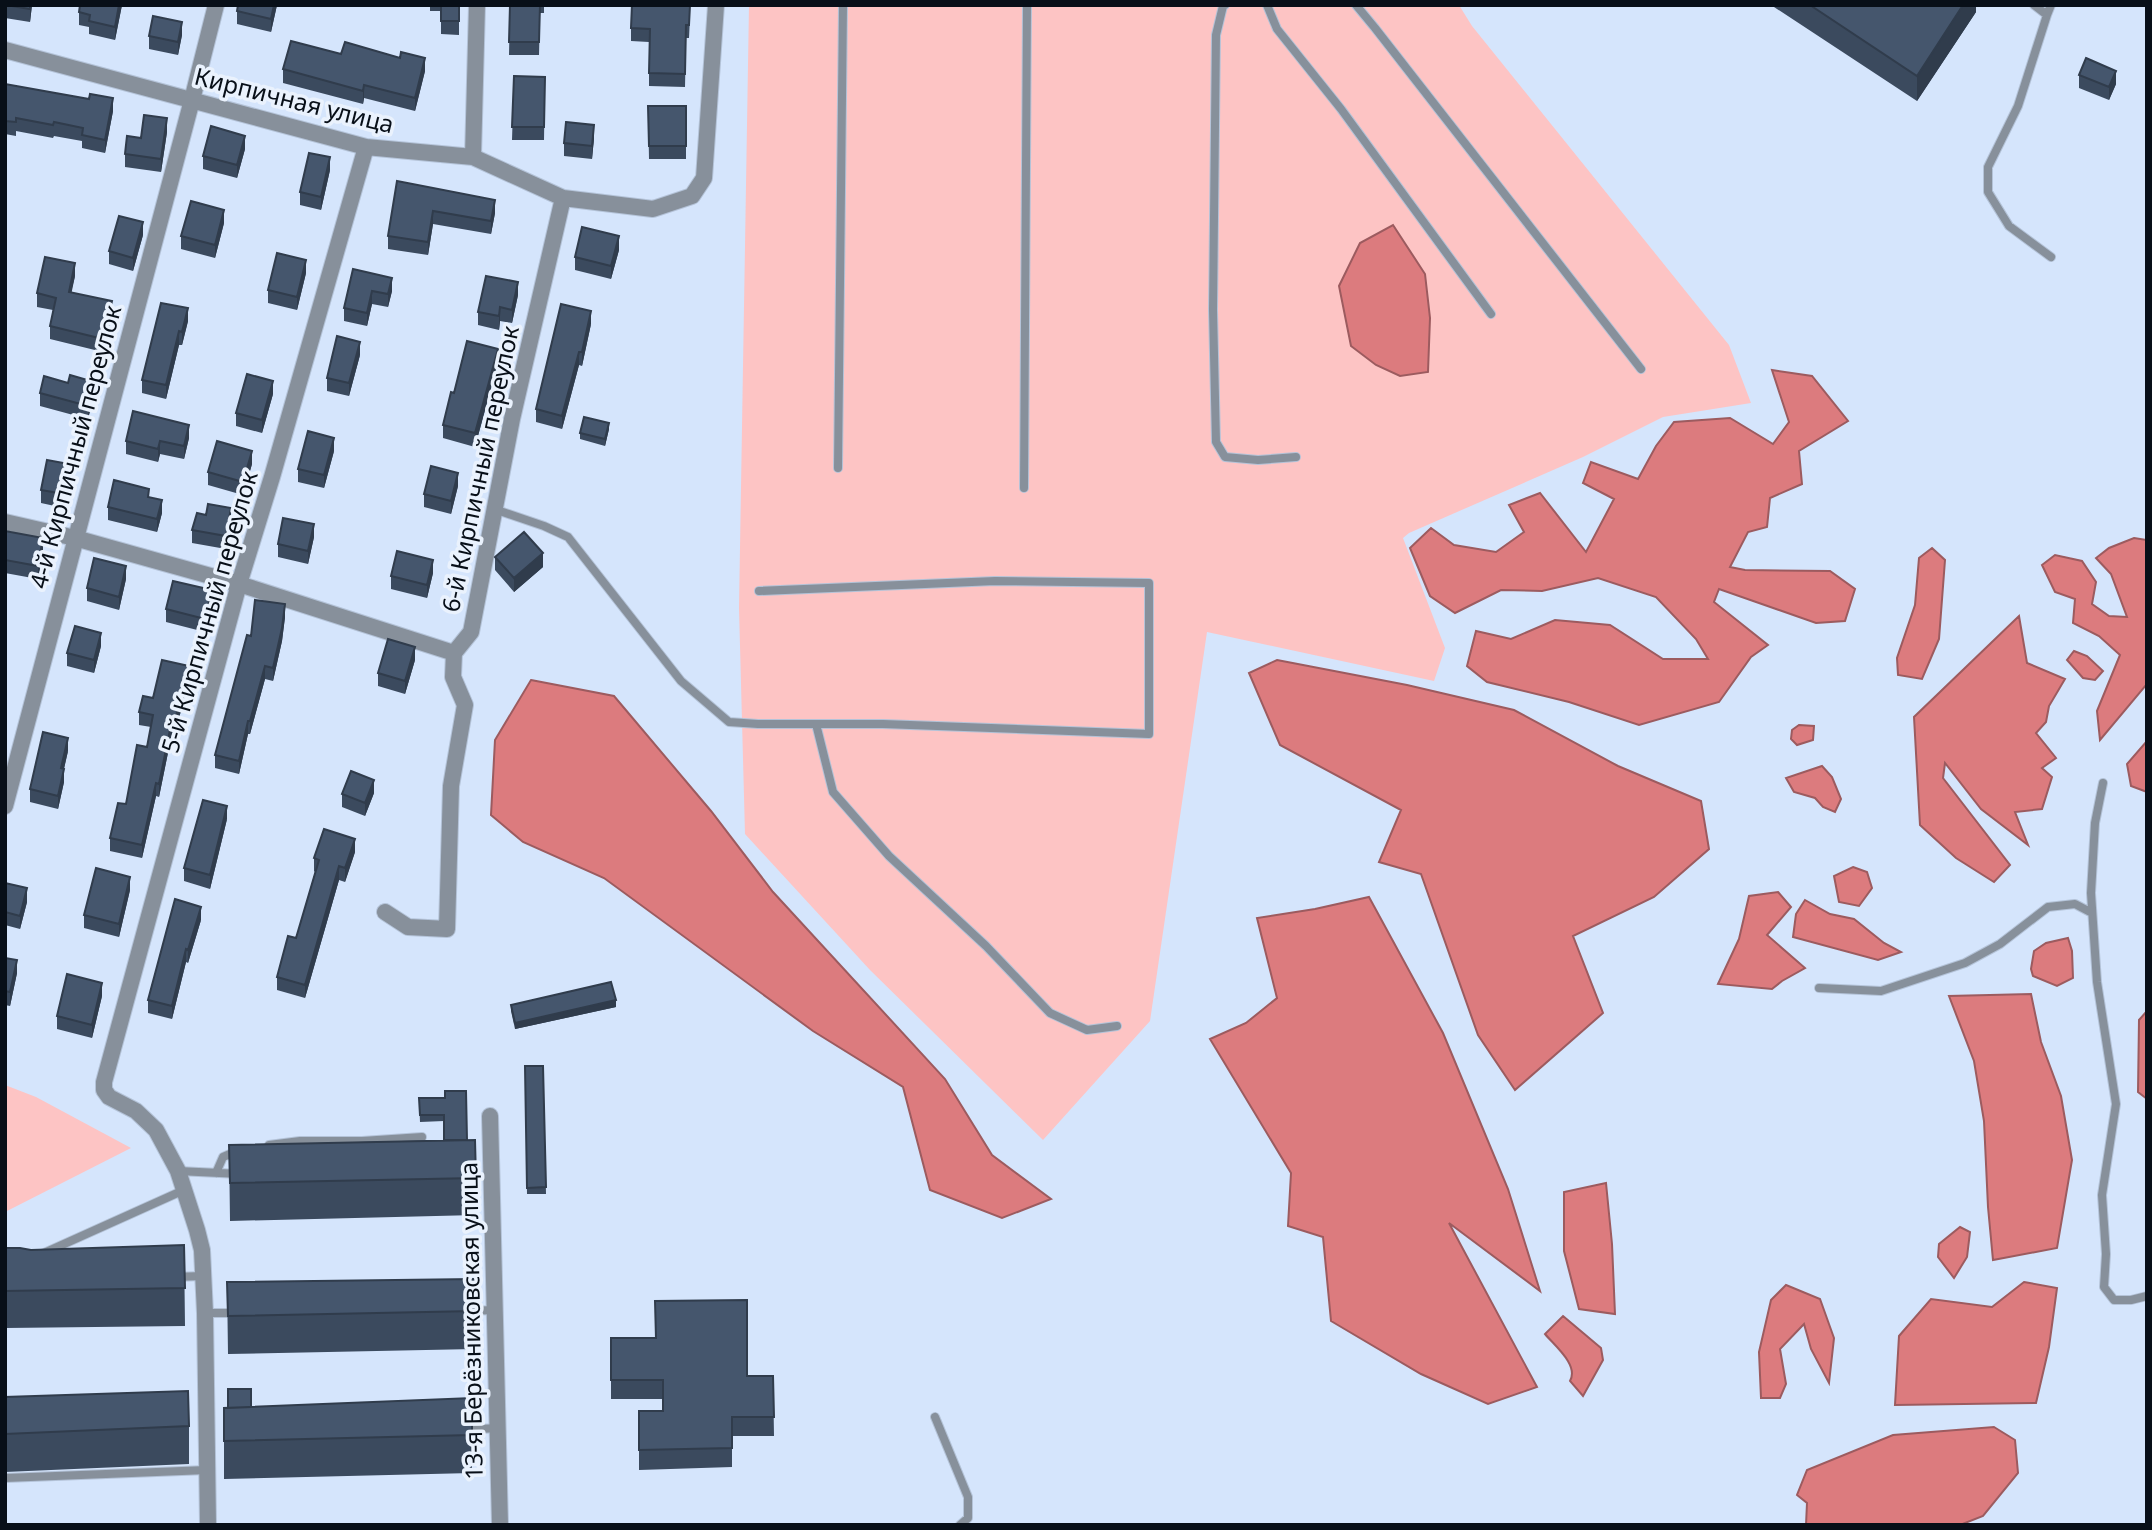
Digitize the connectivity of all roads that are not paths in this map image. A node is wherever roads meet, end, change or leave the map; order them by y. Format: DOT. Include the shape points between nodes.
graph roads {
  1 [pos="216,5"];
  2 [pos="477,5"];
  3 [pos="716,5"];
  4 [pos="843,5"];
  5 [pos="1027,5"];
  6 [pos="1226,5"];
  7 [pos="1267,5"];
  8 [pos="1356,5"];
  9 [pos="2034,5"];
  10 [pos="2051,5"];
  11 [pos="2047,15"];
  12 [pos="5,50"];
  13 [pos="192,100"];
  14 [pos="366,147"];
  15 [pos="473,157"];
  16 [pos="563,198"];
  17 [pos="2051,257"];
  18 [pos="1491,314"];
  19 [pos="1641,369"];
  20 [pos="1296,457"];
  21 [pos="838,468"];
  22 [pos="1024,488"];
  23 [pos="494,509"];
  24 [pos="5,522"];
  25 [pos="75,538"];
  26 [pos="239,584"];
  27 [pos="759,591"];
  28 [pos="454,653"];
  29 [pos="816,724"];
  30 [pos="2103,783"];
  31 [pos="5,806"];
  32 [pos="385,912"];
  33 [pos="2092,914"];
  34 [pos="1819,988"];
  35 [pos="1117,1026"];
  36 [pos="490,1116"];
  37 [pos="422,1137"];
  38 [pos="264,1146"];
  39 [pos="252,1148"];
  40 [pos="178,1171"];
  41 [pos="216,1173"];
  42 [pos="248,1174"];
  43 [pos="184,1190"];
  44 [pos="40,1255"];
  45 [pos="203,1276"];
  46 [pos="163,1277"];
  47 [pos="2147,1296"];
  48 [pos="495,1310"];
  49 [pos="453,1311"];
  50 [pos="205,1313"];
  51 [pos="243,1313"];
  52 [pos="935,1417"];
  53 [pos="498,1428"];
  54 [pos="456,1430"];
  55 [pos="207,1470"];
  56 [pos="5,1478"];
  57 [pos="208,1525"];
  58 [pos="500,1525"];
  59 [pos="960,1525"];
  1 -- 13 [label="street, 4-й Кирпичный переулок"];
  2 -- 15 [label="street"];
  3 -- 16 [label="street, Кирпичная улица" via="704,178 692,196 653,209"];
  4 -- 21 [label="lane"];
  5 -- 22 [label="lane"];
  6 -- 20 [label="lane" via="1216,34 1216,442 1225,457"];
  7 -- 18 [label="lane" via="1277,29"];
  8 -- 19 [label="lane"];
  9 -- 11 [label="lane"];
  10 -- 11 [label="lane"];
  11 -- 17 [label="lane" via="2018,107 1988,167 1988,192 2009,226"];
  12 -- 13 [label="street, Кирпичная улица"];
  13 -- 14 [label="street, Кирпичная улица"];
  13 -- 25 [label="street, 4-й Кирпичный переулок"];
  14 -- 15 [label="street, Кирпичная улица"];
  14 -- 26 [label="street, 5-й Кирпичный переулок"];
  15 -- 16 [label="street, Кирпичная улица"];
  16 -- 23 [label="street, 6-й Кирпичный переулок"];
  23 -- 28 [label="street, 6-й Кирпичный переулок" via="471,632"];
  23 -- 29 [label="lane" via="568,537 681,681 729,722"];
  24 -- 25 [label="street"];
  25 -- 26 [label="street"];
  25 -- 31 [label="street, 4-й Кирпичный переулок"];
  26 -- 28 [label="street"];
  26 -- 40 [label="street, 5-й Кирпичный переулок" via="104,1082 109,1097 136,1111 156,1130"];
  27 -- 29 [label="lane" via="995,581 1149,583 1149,734"];
  28 -- 32 [label="street" via="453,677 466,705 451,786 447,929 408,927"];
  29 -- 35 [label="lane" via="833,792 889,856 1050,1013 1087,1030"];
  30 -- 33 [label="lane" via="2095,823"];
  33 -- 34 [label="lane" via="2076,905 2048,907 2000,944 1965,963 1881,991"];
  33 -- 47 [label="lane" via="2097,982 2116,1104 2102,1195 2104,1287 2114,1300"];
  36 -- 48 [label="street, 13-я Берёзниковская улица" via="486,1168"];
  37 -- 38 [label="lane"];
  39 -- 41 [label="lane" via="223,1157"];
  40 -- 41 [label="lane"];
  40 -- 43 [label="street"];
  41 -- 42 [label="lane"];
  43 -- 44 [label="lane"];
  43 -- 45 [label="street" via="202,1250"];
  45 -- 46 [label="lane"];
  45 -- 50 [label="street"];
  48 -- 49 [label="lane"];
  48 -- 53 [label="street, 13-я Берёзниковская улица"];
  50 -- 51 [label="lane"];
  50 -- 55 [label="street"];
  52 -- 59 [label="lane" via="968,1497 968,1518"];
  53 -- 54 [label="lane"];
  53 -- 58 [label="street, 13-я Берёзниковская улица"];
  55 -- 56 [label="lane"];
  55 -- 57 [label="street"];
}
